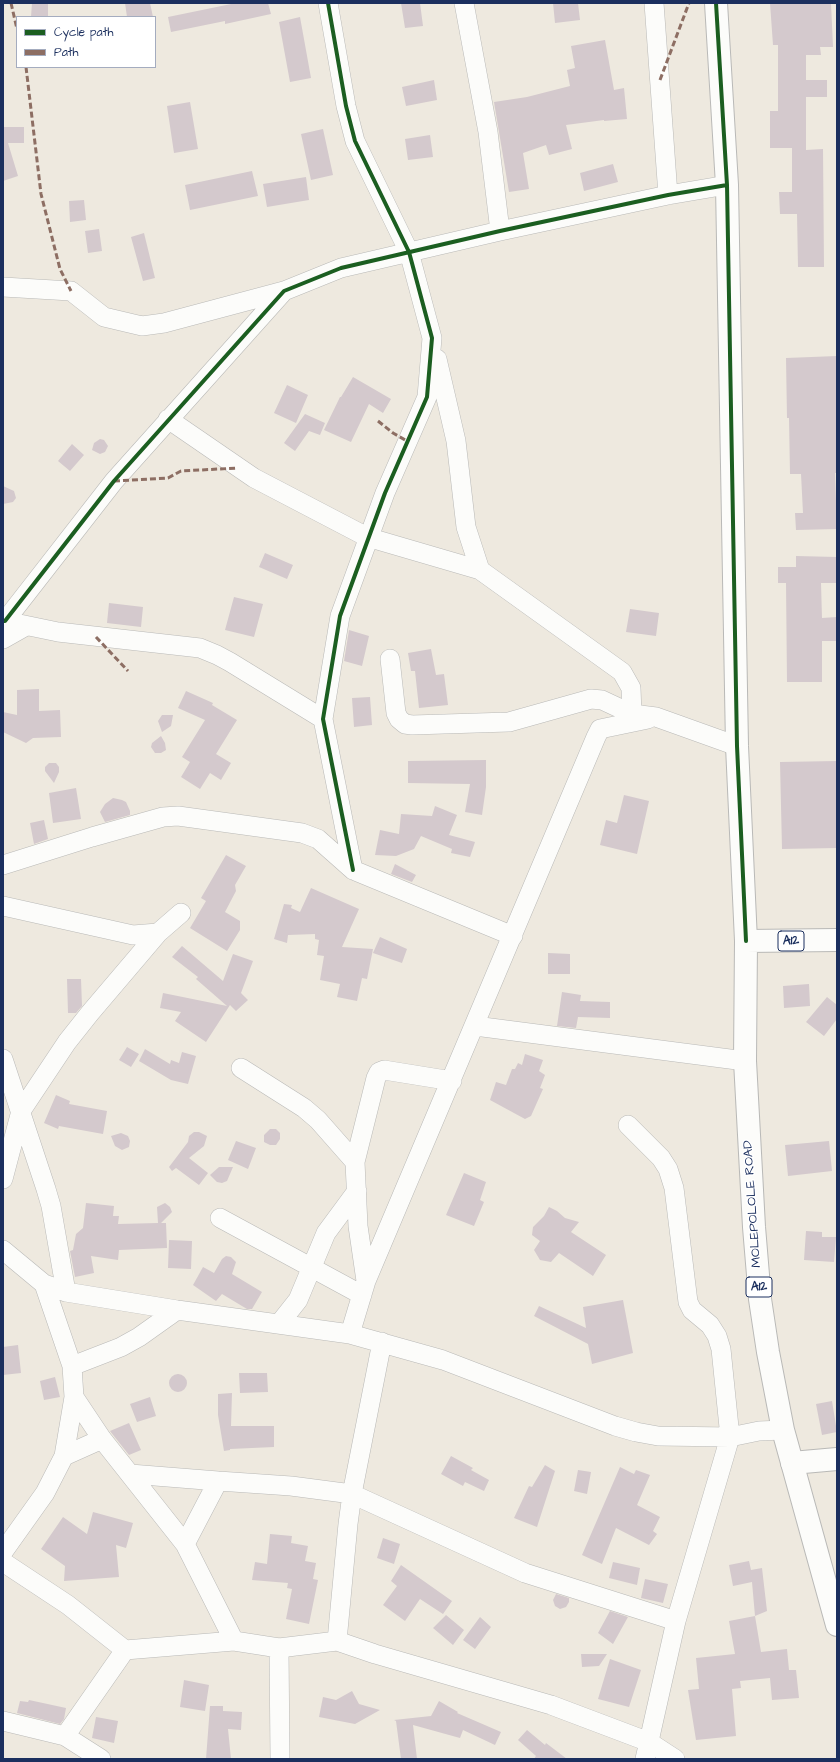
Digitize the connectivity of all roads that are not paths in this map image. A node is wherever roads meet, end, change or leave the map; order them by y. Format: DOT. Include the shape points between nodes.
graph roads {
  1 [pos="328,3"];
  2 [pos="464,3"];
  3 [pos="654,3"];
  4 [pos="716,3"];
  5 [pos="727,185"];
  6 [pos="668,195"];
  7 [pos="500,232"];
  8 [pos="409,252"];
  9 [pos="3,287"];
  10 [pos="284,291"];
  11 [pos="432,338"];
  12 [pos="168,419"];
  13 [pos="368,537"];
  14 [pos="480,570"];
  15 [pos="4,621"];
  16 [pos="26,626"];
  17 [pos="3,639"];
  18 [pos="390,659"];
  19 [pos="614,705"];
  20 [pos="632,714"];
  21 [pos="656,717"];
  22 [pos="323,718"];
  23 [pos="600,729"];
  24 [pos="737,746"];
  25 [pos="3,865"];
  26 [pos="353,870"];
  27 [pos="3,906"];
  28 [pos="181,913"];
  29 [pos="158,933"];
  30 [pos="513,936"];
  31 [pos="837,940"];
  32 [pos="746,941"];
  33 [pos="475,1026"];
  34 [pos="3,1060"];
  35 [pos="745,1061"];
  36 [pos="241,1068"];
  37 [pos="452,1081"];
  38 [pos="21,1111"];
  39 [pos="628,1125"];
  40 [pos="355,1162"];
  41 [pos="3,1179"];
  42 [pos="357,1191"];
  43 [pos="220,1218"];
  44 [pos="3,1251"];
  45 [pos="311,1267"];
  46 [pos="44,1284"];
  47 [pos="364,1288"];
  48 [pos="66,1292"];
  49 [pos="178,1310"];
  50 [pos="279,1324"];
  51 [pos="350,1334"];
  52 [pos="382,1342"];
  53 [pos="72,1366"];
  54 [pos="74,1397"];
  55 [pos="782,1430"];
  56 [pos="730,1437"];
  57 [pos="102,1439"];
  58 [pos="64,1456"];
  59 [pos="837,1459"];
  60 [pos="792,1463"];
  61 [pos="130,1474"];
  62 [pos="218,1481"];
  63 [pos="352,1494"];
  64 [pos="185,1544"];
  65 [pos="3,1552"];
  66 [pos="3,1562"];
  67 [pos="676,1621"];
  68 [pos="837,1625"];
  69 [pos="234,1641"];
  70 [pos="337,1641"];
  71 [pos="279,1648"];
  72 [pos="125,1650"];
  73 [pos="3,1721"];
  74 [pos="66,1736"];
  75 [pos="647,1750"];
  76 [pos="101,1759"];
  77 [pos="280,1759"];
  78 [pos="674,1759"];
  1 -- 8 [label="street" via="346,106 355,141"];
  2 -- 7 [label="street" via="488,132"];
  3 -- 6 [label="street"];
  4 -- 5 [label="street, MOLEPOLOLE ROAD"];
  5 -- 6 [label="street"];
  5 -- 24 [label="street, MOLEPOLOLE ROAD"];
  6 -- 7 [label="street"];
  7 -- 8 [label="street"];
  8 -- 10 [label="street" via="341,268"];
  8 -- 11 [label="street"];
  9 -- 10 [label="street" via="71,291 104,317 142,326 164,323"];
  10 -- 12 [label="street"];
  11 -- 13 [label="street" via="427,397 384,493"];
  11 -- 14 [label="street" via="456,441 466,527"];
  12 -- 13 [label="street" via="254,478"];
  12 -- 15 [label="street" via="114,481"];
  13 -- 14 [label="street"];
  13 -- 22 [label="street" via="340,616"];
  14 -- 20 [label="street" via="622,672 631,688"];
  15 -- 16 [label="street"];
  16 -- 17 [label="street"];
  16 -- 22 [label="street" via="96,637 200,648 230,662"];
  18 -- 19 [label="street" via="396,713 405,724 509,722 591,699"];
  19 -- 20 [label="street"];
  19 -- 23 [label="street"];
  20 -- 21 [label="street"];
  21 -- 23 [label="street"];
  21 -- 24 [label="street"];
  22 -- 26 [label="street"];
  23 -- 30 [label="street"];
  24 -- 32 [label="street, MOLEPOLOLE ROAD"];
  25 -- 26 [label="street" via="163,817 178,816 310,835"];
  26 -- 30 [label="street"];
  27 -- 29 [label="street" via="133,934"];
  28 -- 29 [label="street"];
  29 -- 38 [label="street" via="67,1042"];
  30 -- 33 [label="street"];
  31 -- 32 [label="street, A12"];
  32 -- 35 [label="street, MOLEPOLOLE ROAD / A12"];
  33 -- 35 [label="street"];
  33 -- 37 [label="street"];
  34 -- 38 [label="street"];
  35 -- 55 [label="street, MOLEPOLOLE ROAD / A12" via="760,1299"];
  36 -- 40 [label="street" via="304,1108"];
  37 -- 40 [label="street" via="390,1070 379,1072"];
  37 -- 47 [label="street"];
  38 -- 41 [label="street"];
  38 -- 48 [label="street" via="51,1206"];
  39 -- 56 [label="street" via="662,1158 668,1169 674,1188 688,1302 692,1310 710,1325 721,1349"];
  40 -- 42 [label="street"];
  42 -- 45 [label="street" via="326,1233"];
  42 -- 47 [label="street"];
  43 -- 45 [label="street"];
  44 -- 46 [label="street"];
  45 -- 47 [label="street"];
  45 -- 50 [label="street" via="298,1300"];
  46 -- 48 [label="street"];
  46 -- 53 [label="street"];
  47 -- 51 [label="street"];
  48 -- 49 [label="street"];
  49 -- 50 [label="street"];
  49 -- 53 [label="street" via="121,1347"];
  50 -- 51 [label="street"];
  51 -- 52 [label="street"];
  52 -- 56 [label="street" via="443,1360 636,1432 658,1436"];
  52 -- 63 [label="street"];
  53 -- 54 [label="street"];
  54 -- 57 [label="street"];
  54 -- 58 [label="street"];
  55 -- 56 [label="street" via="759,1431"];
  55 -- 60 [label="street, MOLEPOLOLE ROAD / A12"];
  56 -- 67 [label="street"];
  57 -- 58 [label="street"];
  57 -- 61 [label="street"];
  58 -- 65 [label="street" via="45,1492"];
  59 -- 60 [label="street"];
  60 -- 68 [label="street, MOLEPOLOLE ROAD / A12"];
  61 -- 62 [label="street"];
  61 -- 64 [label="street"];
  62 -- 63 [label="street" via="291,1486"];
  62 -- 64 [label="street"];
  63 -- 67 [label="street" via="525,1573"];
  63 -- 70 [label="street"];
  64 -- 69 [label="street"];
  66 -- 72 [label="street" via="68,1605"];
  67 -- 75 [label="street"];
  69 -- 71 [label="street"];
  69 -- 72 [label="street"];
  70 -- 71 [label="street"];
  70 -- 75 [label="street" via="551,1705"];
  71 -- 77 [label="street"];
  72 -- 74 [label="street"];
  73 -- 74 [label="street"];
  74 -- 76 [label="street"];
  75 -- 78 [label="street"];
}
